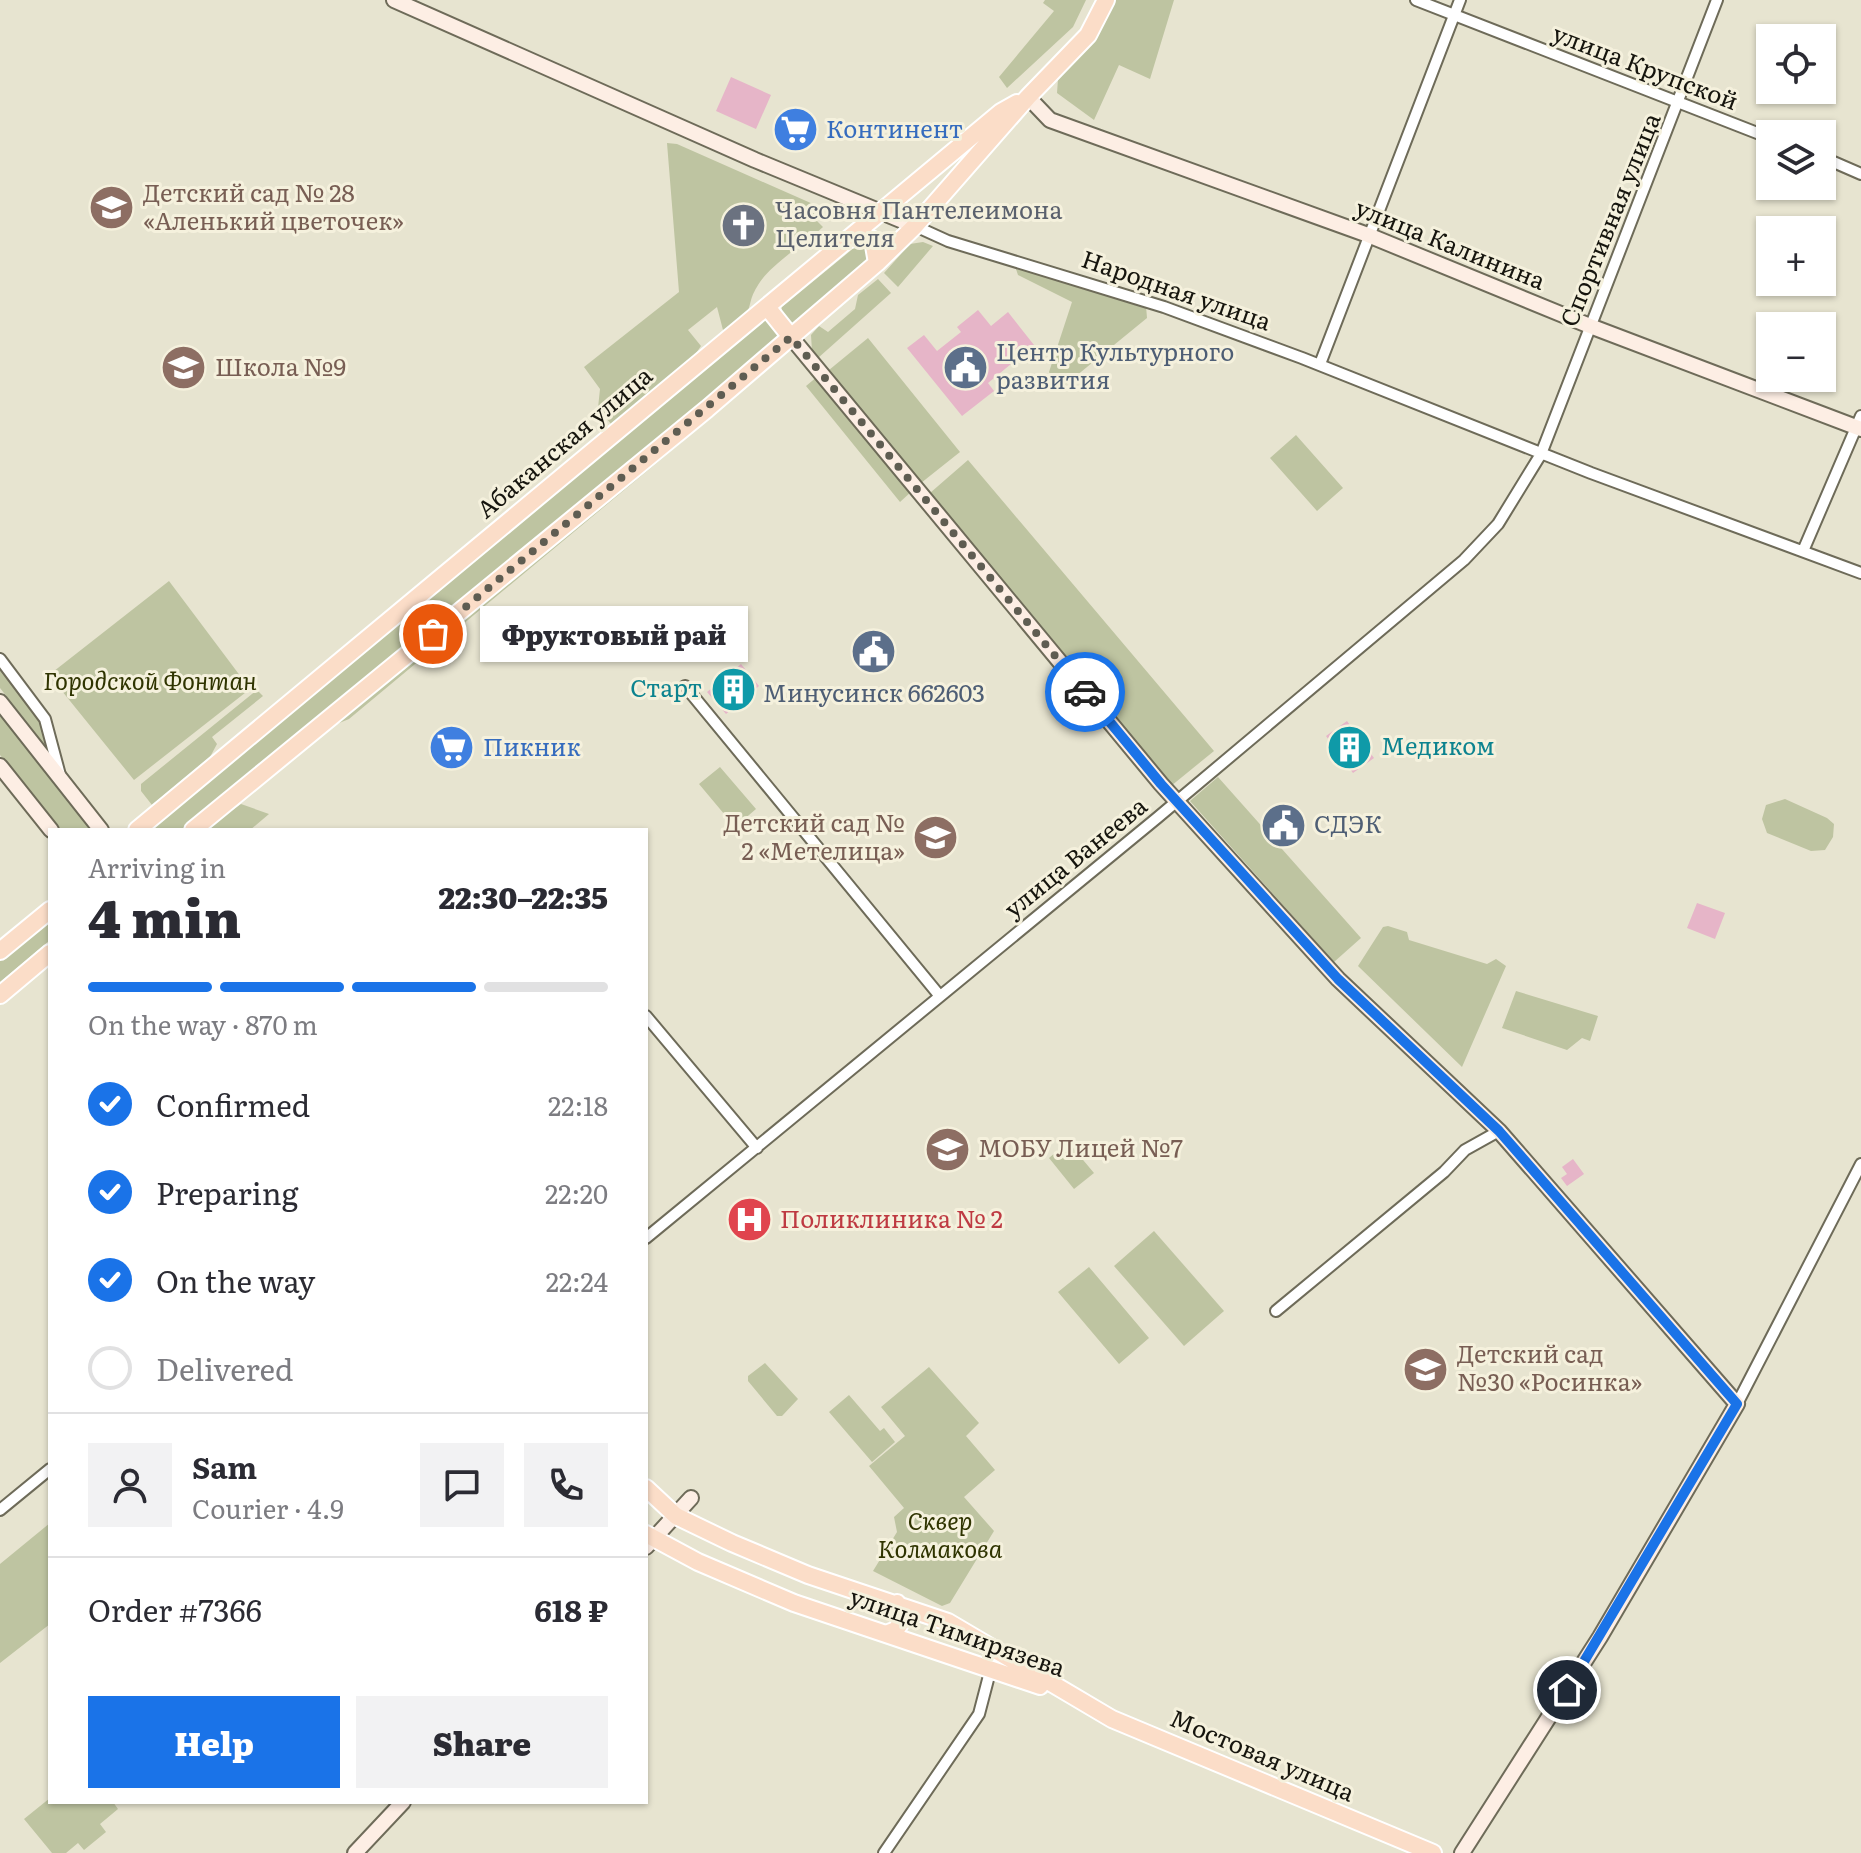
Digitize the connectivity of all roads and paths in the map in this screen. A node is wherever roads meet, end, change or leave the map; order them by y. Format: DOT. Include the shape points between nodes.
graph roads {
  1 [pos="394,0"];
  2 [pos="1106,0"];
  3 [pos="1416,0"];
  4 [pos="1460,0"];
  5 [pos="1717,0"];
  6 [pos="1454,15"];
  7 [pos="1028,97"];
  8 [pos="1678,104"];
  9 [pos="1756,133"];
  10 [pos="1836,163"];
  11 [pos="1861,174"];
  12 [pos="880,213"];
  13 [pos="915,226"];
  14 [pos="1368,235"];
  15 [pos="850,239"];
  16 [pos="877,263"];
  17 [pos="767,307"];
  18 [pos="1590,326"];
  19 [pos="791,337"];
  20 [pos="1320,364"];
  21 [pos="1860,424"];
  22 [pos="1541,454"];
  23 [pos="1803,551"];
  24 [pos="1861,573"];
  25 [pos="0,659"];
  26 [pos="685,686"];
  27 [pos="0,702"];
  28 [pos="0,766"];
  29 [pos="62,781"];
  30 [pos="1178,800"];
  31 [pos="49,828"];
  32 [pos="99,828"];
  33 [pos="139,828"];
  34 [pos="195,828"];
  35 [pos="48,911"];
  36 [pos="7,941"];
  37 [pos="0,951"];
  38 [pos="48,955"];
  39 [pos="0,995"];
  40 [pos="939,995"];
  41 [pos="648,1018"];
  42 [pos="1499,1131"];
  43 [pos="757,1148"];
  44 [pos="1861,1164"];
  45 [pos="648,1236"];
  46 [pos="1276,1311"];
  47 [pos="1737,1404"];
  48 [pos="48,1471"];
  49 [pos="648,1490"];
  50 [pos="691,1498"];
  51 [pos="0,1510"];
  52 [pos="676,1516"];
  53 [pos="648,1540"];
  54 [pos="897,1603"];
  55 [pos="886,1634"];
  56 [pos="991,1668"];
  57 [pos="1075,1699"];
  58 [pos="401,1804"];
  59 [pos="355,1853"];
  60 [pos="884,1853"];
  61 [pos="1433,1853"];
  62 [pos="1462,1853"];
  1 -- 12 [label="street, Народная улица"];
  2 -- 7 [label="main road, Абаканская улица" via="1088,35"];
  3 -- 6 [label="street, улица Крупской"];
  4 -- 6 [label="street"];
  5 -- 8 [label="street, Спортивная улица"];
  6 -- 8 [label="street, улица Крупской"];
  6 -- 14 [label="street"];
  7 -- 12 [label="main road, Абаканская улица" via="1001,112"];
  7 -- 13 [label="main road, Абаканская улица"];
  7 -- 14 [label="street, улица Калинина" via="1050,120"];
  8 -- 9 [label="street, улица Крупской"];
  8 -- 18 [label="street, Спортивная улица"];
  10 -- 11 [label="street"];
  12 -- 13 [label="street, Народная улица"];
  12 -- 15 [label="main road, Абаканская улица"];
  13 -- 16 [label="main road, Абаканская улица"];
  13 -- 20 [label="street, Народная улица"];
  14 -- 18 [label="street, улица Калинина"];
  14 -- 20 [label="street"];
  15 -- 16 [label="main road" via="873,240"];
  15 -- 17 [label="main road, Абаканская улица"];
  16 -- 19 [label="main road, Абаканская улица"];
  17 -- 19 [label="main road"];
  17 -- 33 [label="main road, Абаканская улица"];
  18 -- 21 [label="street, улица Калинина"];
  18 -- 22 [label="street, Спортивная улица"];
  19 -- 30 [label="street"];
  19 -- 34 [label="main road, Абаканская улица"];
  20 -- 22 [label="street, Народная улица"];
  21 -- 23 [label="street"];
  22 -- 23 [label="street, Народная улица"];
  22 -- 30 [label="street, улица Ванеева" via="1498,524 1464,560"];
  23 -- 24 [label="street, Народная улица"];
  25 -- 29 [label="street" via="45,719"];
  26 -- 40 [label="street"];
  27 -- 29 [label="street"];
  28 -- 31 [label="street"];
  29 -- 32 [label="street"];
  30 -- 40 [label="street, улица Ванеева"];
  30 -- 42 [label="street" via="1338,979"];
  35 -- 36 [label="main road"];
  36 -- 37 [label="main road"];
  38 -- 39 [label="main road"];
  40 -- 43 [label="street, улица Ванеева"];
  41 -- 43 [label="street"];
  42 -- 46 [label="street" via="1465,1150"];
  42 -- 47 [label="street"];
  43 -- 45 [label="street, улица Ванеева"];
  44 -- 47 [label="street"];
  47 -- 62 [label="street" via="1600,1637"];
  48 -- 51 [label="street"];
  49 -- 52 [label="main road, улица Тимирязева"];
  50 -- 52 [label="street"];
  52 -- 53 [label="street"];
  52 -- 54 [label="main road, улица Тимирязева" via="808,1575"];
  53 -- 55 [label="main road, улица Тимирязева" via="794,1603"];
  54 -- 55 [label="main road" via="901,1622"];
  54 -- 57 [label="main road, улица Тимирязева" via="948,1622"];
  55 -- 56 [label="main road, улица Тимирязева"];
  56 -- 57 [label="main road, улица Тимирязева"];
  56 -- 60 [label="street" via="979,1714"];
  57 -- 61 [label="main road, Мостовая улица"];
  58 -- 59 [label="street"];
}
